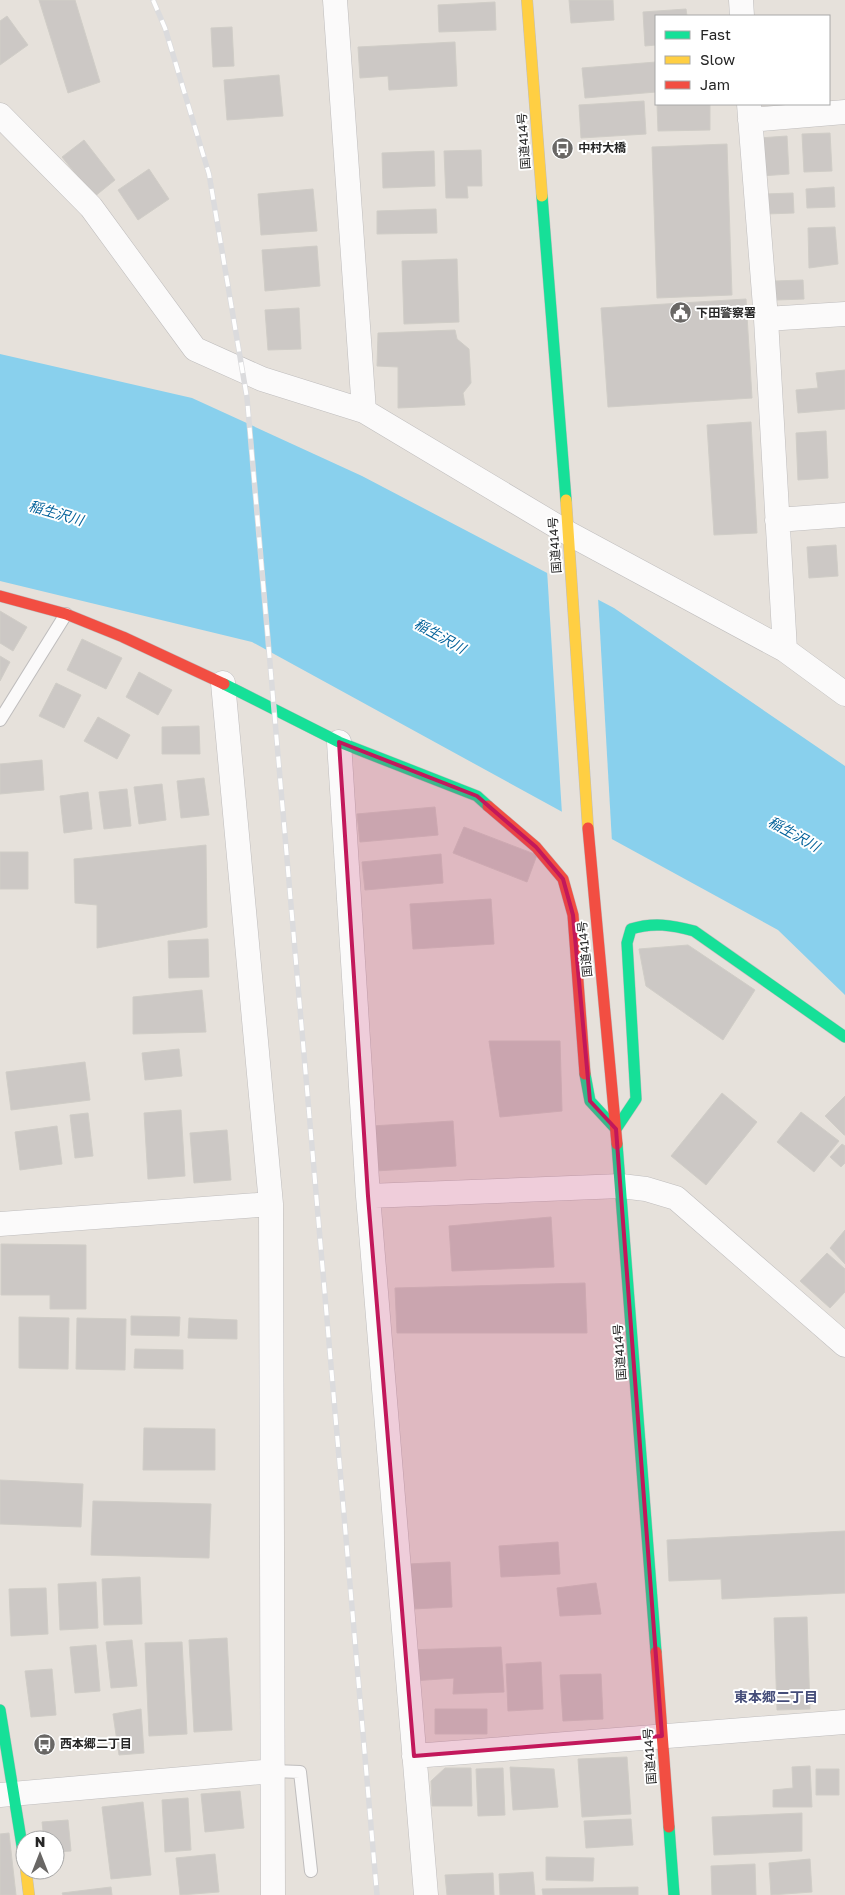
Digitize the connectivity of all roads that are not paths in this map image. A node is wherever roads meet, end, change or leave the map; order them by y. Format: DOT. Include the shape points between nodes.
graph roads {
  1 [pos="336,0"];
  2 [pos="527,0"];
  3 [pos="741,0"];
  4 [pos="742,15"];
  5 [pos="750,112"];
  6 [pos="845,112"];
  7 [pos="0,114"];
  8 [pos="845,314"];
  9 [pos="766,319"];
  10 [pos="364,411"];
  11 [pos="845,515"];
  12 [pos="778,520"];
  13 [pos="568,533"];
  14 [pos="0,596"];
  15 [pos="66,614"];
  16 [pos="785,650"];
  17 [pos="223,683"];
  18 [pos="845,694"];
  19 [pos="0,720"];
  20 [pos="339,742"];
  21 [pos="845,1037"];
  22 [pos="616,1129"];
  23 [pos="622,1186"];
  24 [pos="368,1196"];
  25 [pos="271,1204"];
  26 [pos="0,1224"];
  27 [pos="845,1345"];
  28 [pos="0,1710"];
  29 [pos="845,1722"];
  30 [pos="662,1736"];
  31 [pos="414,1756"];
  32 [pos="274,1771"];
  33 [pos="8,1794"];
  34 [pos="17,1830"];
  35 [pos="311,1871"];
  36 [pos="27,1880"];
  37 [pos="29,1895"];
  38 [pos="273,1895"];
  39 [pos="426,1895"];
  40 [pos="674,1895"];
  1 -- 10 [label="street"];
  2 -- 13 [label="main road, 国道414号"];
  3 -- 4 [label="street"];
  5 -- 6 [label="street"];
  5 -- 9 [label="street"];
  7 -- 10 [label="street" via="91,207 195,349 262,379"];
  8 -- 9 [label="street"];
  9 -- 12 [label="street"];
  10 -- 13 [label="street"];
  11 -- 12 [label="street"];
  12 -- 16 [label="street"];
  13 -- 16 [label="street"];
  13 -- 22 [label="main road, 国道414号" via="589,840"];
  14 -- 15 [label="main road"];
  15 -- 17 [label="main road"];
  15 -- 19 [label="lane"];
  16 -- 18 [label="street"];
  17 -- 20 [label="main road"];
  17 -- 25 [label="street"];
  20 -- 22 [label="main road" via="477,796 536,847 563,879 572,915 583,1065 590,1101"];
  20 -- 24 [label="street"];
  21 -- 22 [label="main road" via="694,931 668,923 646,923 631,929 627,943 636,1099"];
  22 -- 23 [label="main road, 国道414号"];
  23 -- 24 [label="street"];
  23 -- 27 [label="street" via="646,1188 676,1198"];
  23 -- 30 [label="main road, 国道414号"];
  24 -- 31 [label="street"];
  25 -- 26 [label="street"];
  25 -- 32 [label="street"];
  28 -- 33 [label="main road"];
  29 -- 30 [label="street"];
  30 -- 31 [label="street"];
  30 -- 40 [label="main road, 国道414号"];
  31 -- 39 [label="street"];
  32 -- 33 [label="street"];
  32 -- 35 [label="lane" via="300,1772"];
  32 -- 38 [label="street"];
  33 -- 34 [label="main road"];
  36 -- 37 [label="main road"];
}
